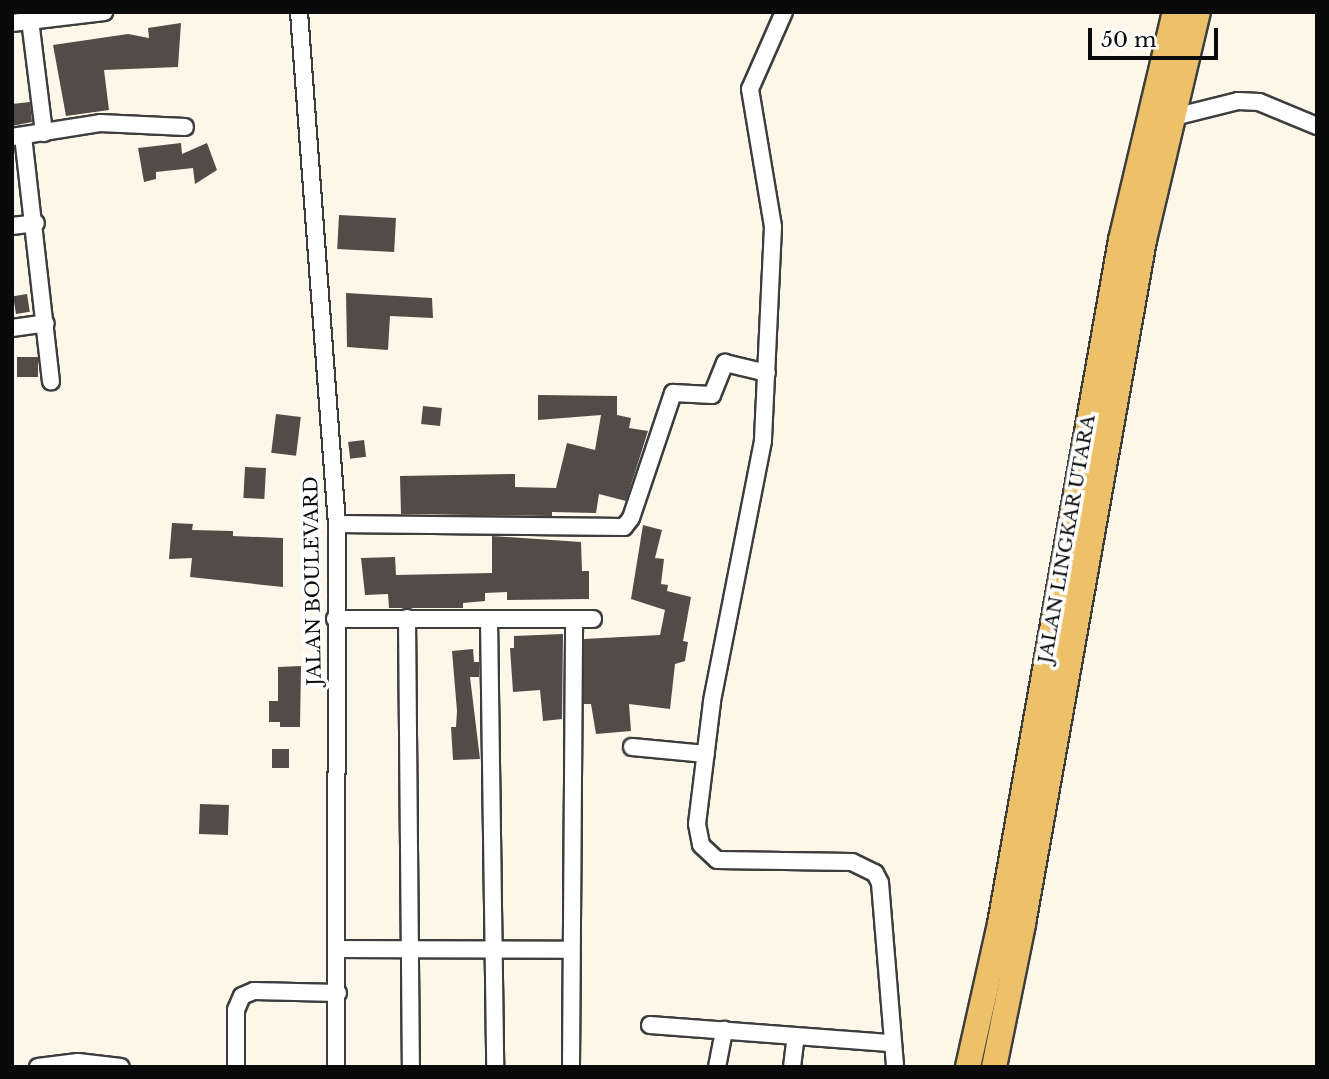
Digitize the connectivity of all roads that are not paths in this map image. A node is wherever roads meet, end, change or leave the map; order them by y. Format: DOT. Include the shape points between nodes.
graph roads {
  1 [pos="104,12"];
  2 [pos="299,12"];
  3 [pos="784,12"];
  4 [pos="1175,12"];
  5 [pos="1198,12"];
  6 [pos="30,20"];
  7 [pos="12,23"];
  8 [pos="1174,117"];
  9 [pos="1317,126"];
  10 [pos="185,127"];
  11 [pos="44,133"];
  12 [pos="18,136"];
  13 [pos="36,222"];
  14 [pos="12,226"];
  15 [pos="46,323"];
  16 [pos="12,328"];
  17 [pos="767,373"];
  18 [pos="51,381"];
  19 [pos="337,524"];
  20 [pos="407,618"];
  21 [pos="335,619"];
  22 [pos="489,619"];
  23 [pos="574,619"];
  24 [pos="593,619"];
  25 [pos="632,747"];
  26 [pos="706,754"];
  27 [pos="339,949"];
  28 [pos="411,949"];
  29 [pos="495,949"];
  30 [pos="570,950"];
  31 [pos="338,993"];
  32 [pos="650,1025"];
  33 [pos="724,1030"];
  34 [pos="796,1035"];
  35 [pos="892,1043"];
  36 [pos="38,1067"];
  37 [pos="121,1067"];
  38 [pos="236,1067"];
  39 [pos="336,1067"];
  40 [pos="411,1067"];
  41 [pos="495,1067"];
  42 [pos="571,1067"];
  43 [pos="718,1067"];
  44 [pos="792,1067"];
  45 [pos="895,1067"];
  46 [pos="968,1067"];
  47 [pos="994,1067"];
  1 -- 6 [label="street"];
  2 -- 19 [label="street, JALAN BOULEVARD"];
  3 -- 17 [label="street" via="750,89 773,227"];
  4 -- 46 [label="main road, JALAN LINGKAR UTARA" via="1121,240 1000,923"];
  5 -- 8 [label="main road, JALAN LINGKAR UTARA"];
  6 -- 7 [label="street"];
  6 -- 11 [label="street"];
  8 -- 9 [label="street" via="1238,101 1259,102"];
  8 -- 47 [label="main road, JALAN LINGKAR UTARA" via="1141,254"];
  10 -- 11 [label="street" via="100,123"];
  11 -- 12 [label="street"];
  12 -- 13 [label="street"];
  13 -- 14 [label="street"];
  13 -- 15 [label="street"];
  15 -- 16 [label="street"];
  15 -- 18 [label="street"];
  17 -- 19 [label="street" via="725,363 712,395 673,393 624,527"];
  17 -- 26 [label="street" via="763,441"];
  19 -- 21 [label="street, JALAN BOULEVARD"];
  20 -- 21 [label="street"];
  20 -- 22 [label="street"];
  20 -- 28 [label="street"];
  21 -- 27 [label="street, JALAN BOULEVARD"];
  22 -- 23 [label="street"];
  22 -- 29 [label="street"];
  23 -- 24 [label="street"];
  23 -- 30 [label="street"];
  25 -- 26 [label="street"];
  26 -- 35 [label="street" via="697,824 706,853 717,860 852,862 875,873 880,883"];
  27 -- 28 [label="street"];
  27 -- 31 [label="street, JALAN BOULEVARD"];
  28 -- 29 [label="street"];
  28 -- 40 [label="street"];
  29 -- 30 [label="street"];
  29 -- 41 [label="street"];
  30 -- 42 [label="street"];
  31 -- 38 [label="street" via="254,991 242,996 236,1010"];
  31 -- 39 [label="street, JALAN BOULEVARD"];
  32 -- 33 [label="street"];
  33 -- 34 [label="street"];
  33 -- 43 [label="street"];
  34 -- 35 [label="street"];
  34 -- 44 [label="street"];
  35 -- 45 [label="street"];
  36 -- 37 [label="street" via="78,1062"];
}
